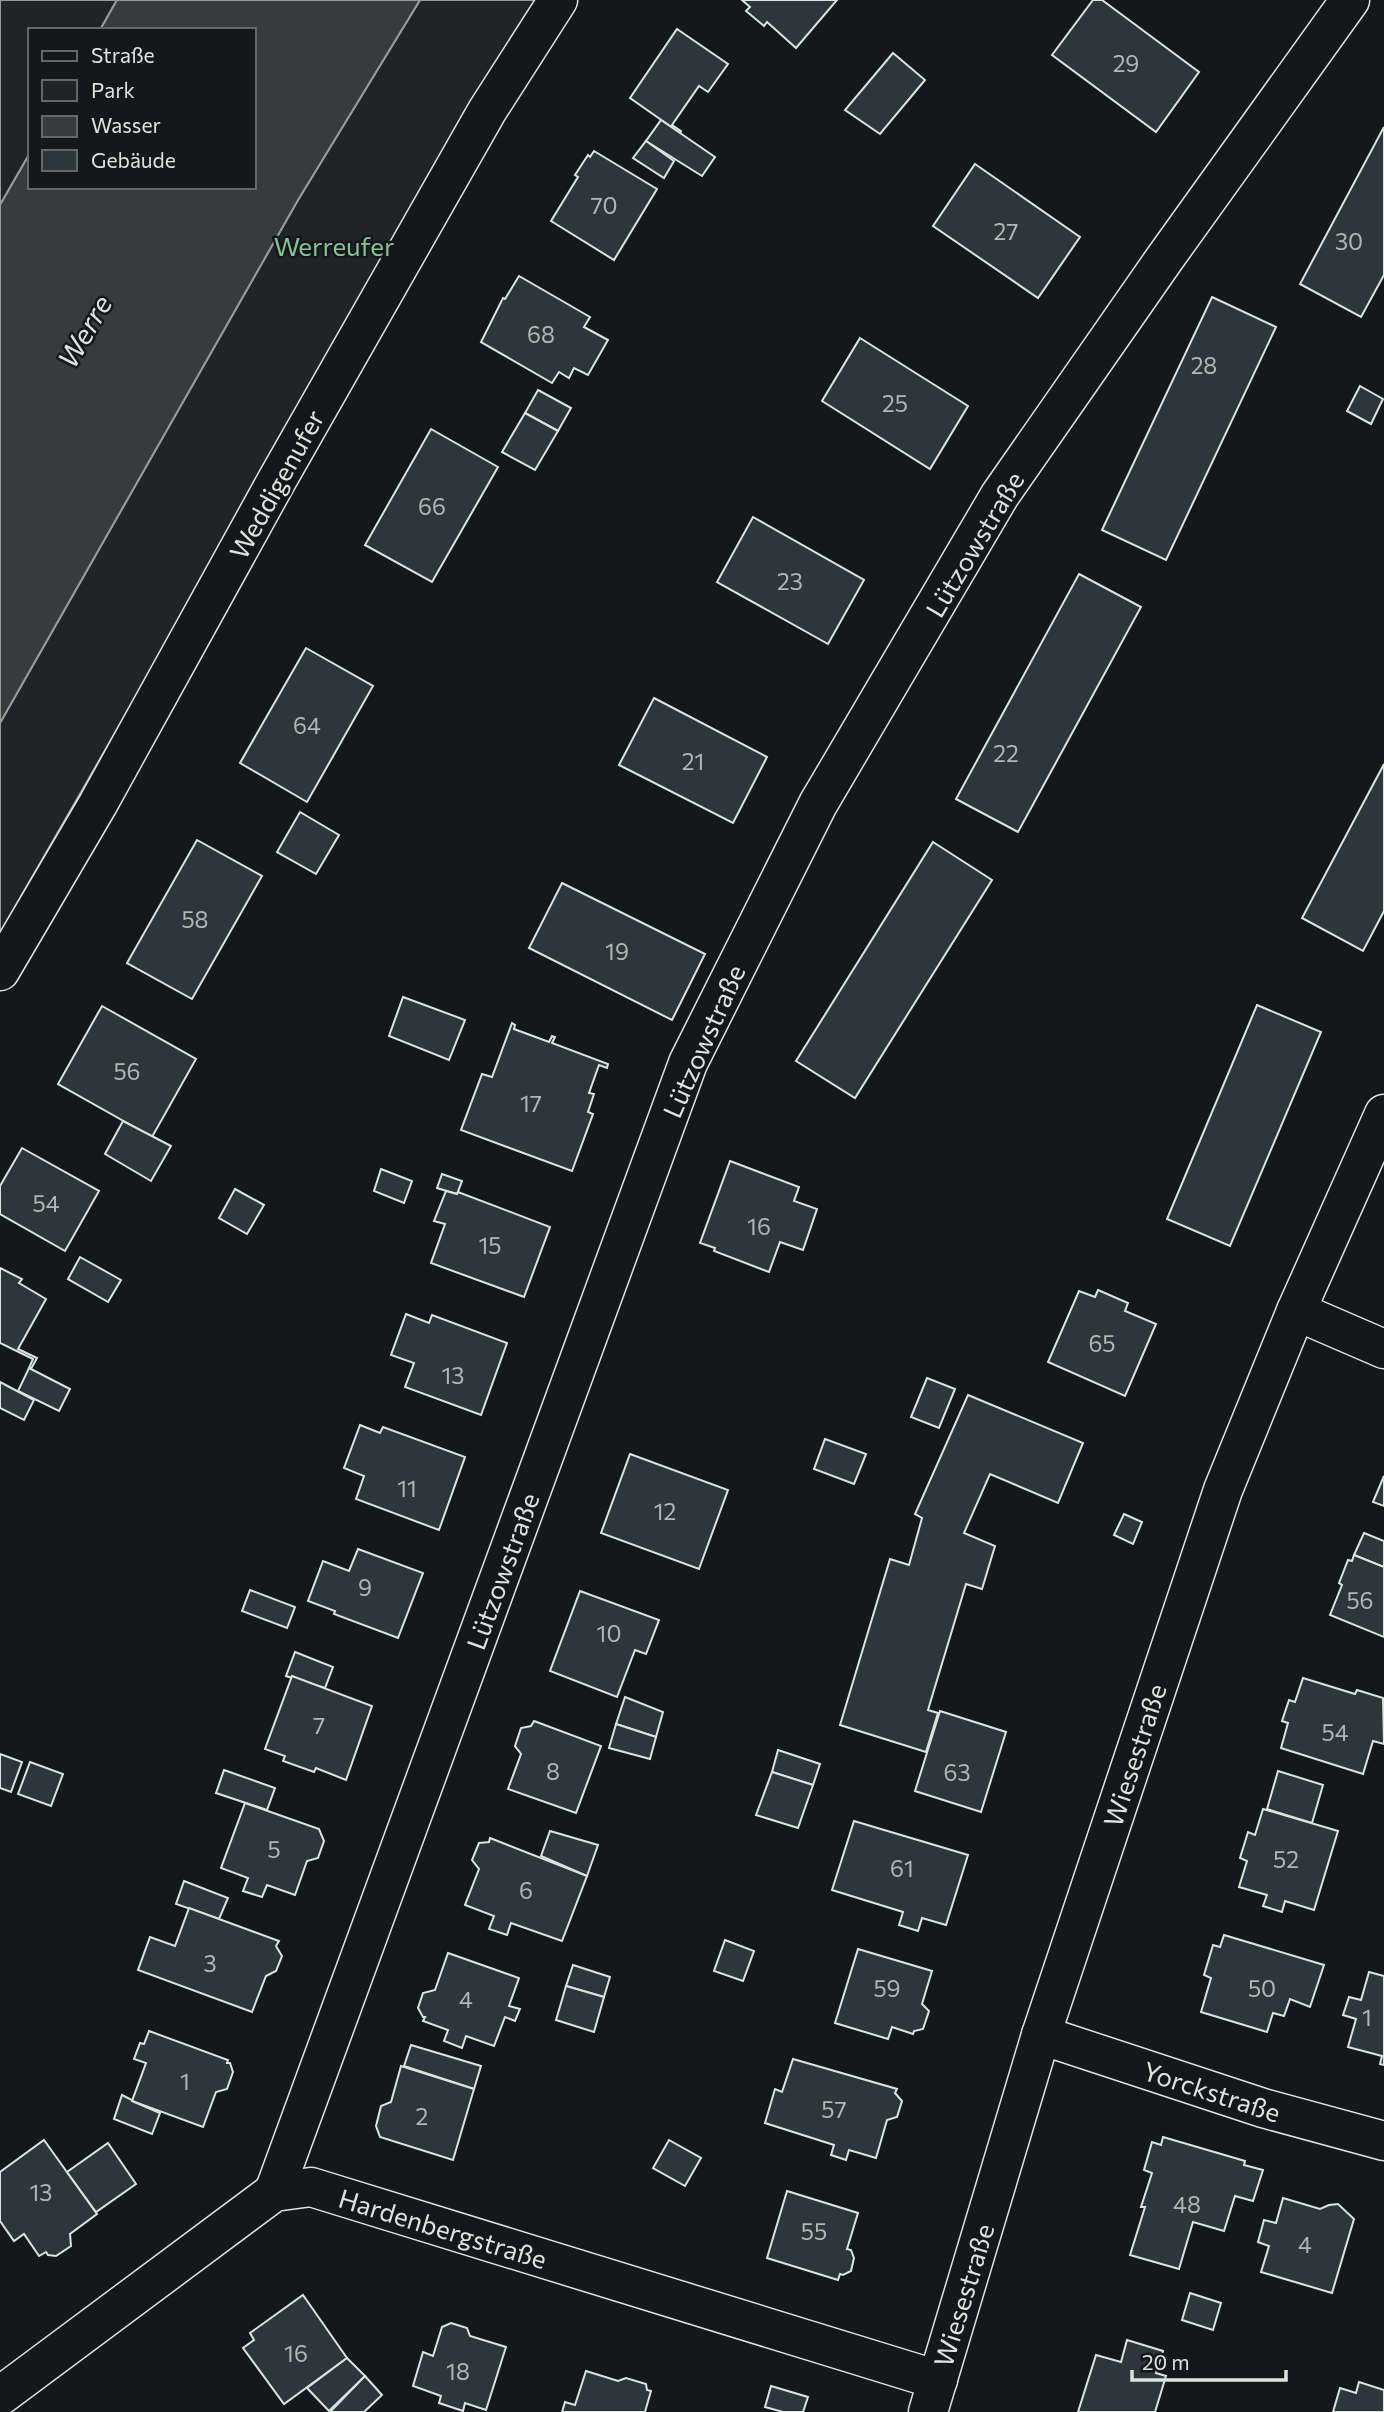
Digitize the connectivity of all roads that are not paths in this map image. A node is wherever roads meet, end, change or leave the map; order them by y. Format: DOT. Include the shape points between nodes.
graph roads {
  1 [pos="558,0"];
  2 [pos="1350,0"];
  3 [pos="0,971"];
  4 [pos="1384,1114"];
  5 [pos="1296,1311"];
  6 [pos="1384,1349"];
  7 [pos="1041,2035"];
  8 [pos="1384,2141"];
  9 [pos="274,2192"];
  10 [pos="0,2396"];
  11 [pos="932,2396"];
  1 -- 3 [label="street, Weddigenufer" via="487,111"];
  2 -- 9 [label="street, Lützowstraße" via="1000,495 818,804 688,1063"];
  4 -- 5 [label="street, Wiesestraße"];
  5 -- 6 [label="street"];
  5 -- 7 [label="street, Wiesestraße" via="1223,1490"];
  7 -- 8 [label="street, Yorckstraße" via="1263,2108"];
  7 -- 11 [label="street, Wiesestraße"];
  9 -- 10 [label="street, Hardenbergstraße"];
  9 -- 11 [label="street, Hardenbergstraße" via="311,2187"];
}
